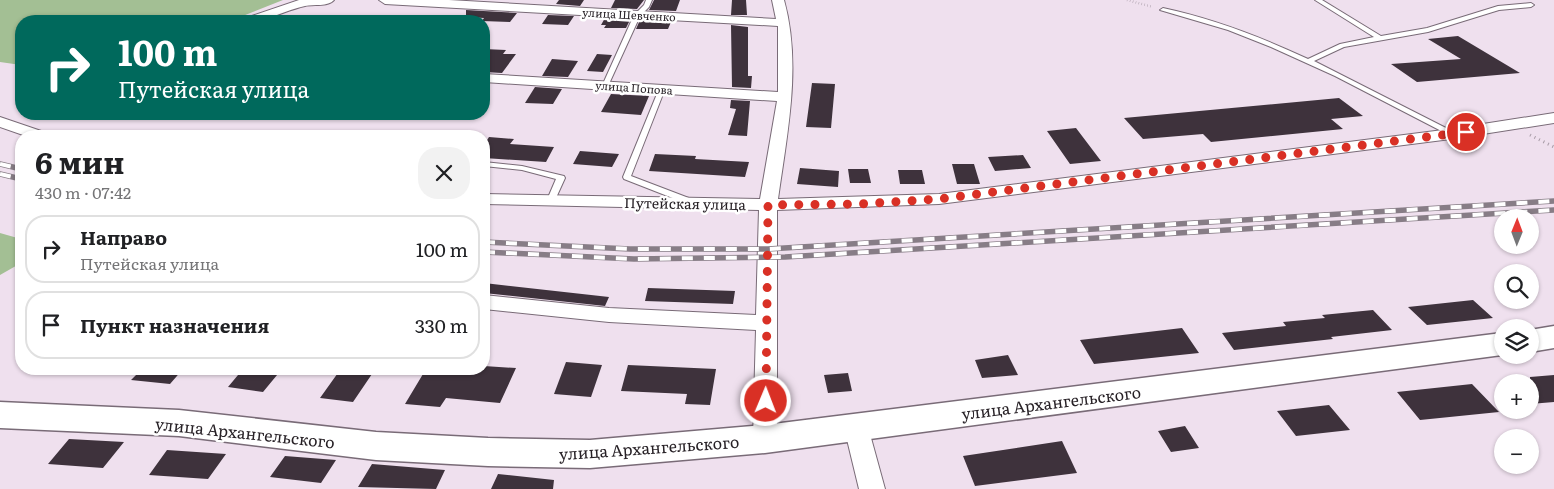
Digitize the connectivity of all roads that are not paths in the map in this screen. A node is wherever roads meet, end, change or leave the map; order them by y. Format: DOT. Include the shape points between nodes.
graph roads {
  1 [pos="328,0"];
  2 [pos="385,0"];
  3 [pos="649,0"];
  4 [pos="778,0"];
  5 [pos="1318,0"];
  6 [pos="1531,5"];
  7 [pos="1163,10"];
  8 [pos="268,15"];
  9 [pos="637,15"];
  10 [pos="784,23"];
  11 [pos="1378,38"];
  12 [pos="1309,62"];
  13 [pos="490,78"];
  14 [pos="605,86"];
  15 [pos="662,89"];
  16 [pos="785,97"];
  17 [pos="1554,118"];
  18 [pos="0,122"];
  19 [pos="24,130"];
  20 [pos="1452,134"];
  21 [pos="490,165"];
  22 [pos="490,199"];
  23 [pos="551,200"];
  24 [pos="696,203"];
  25 [pos="768,205"];
  26 [pos="490,303"];
  27 [pos="767,323"];
  28 [pos="1554,337"];
  29 [pos="1539,339"];
  30 [pos="1494,345"];
  31 [pos="0,415"];
  32 [pos="856,427"];
  33 [pos="765,439"];
  34 [pos="872,489"];
  1 -- 8 [label="street" via="302,3"];
  2 -- 9 [label="street, улица Шевченко"];
  3 -- 9 [label="lane"];
  4 -- 10 [label="street"];
  5 -- 11 [label="lane"];
  6 -- 11 [label="lane" via="1498,8 1428,30"];
  7 -- 12 [label="lane" via="1220,24"];
  9 -- 10 [label="street, улица Шевченко"];
  9 -- 14 [label="lane"];
  10 -- 16 [label="street"];
  11 -- 12 [label="lane" via="1342,45"];
  12 -- 20 [label="lane" via="1410,110"];
  13 -- 14 [label="street, улица Попова"];
  14 -- 15 [label="street, улица Попова"];
  15 -- 16 [label="street, улица Попова"];
  15 -- 24 [label="lane" via="627,177"];
  16 -- 25 [label="street"];
  17 -- 20 [label="street, Путейская улица"];
  18 -- 19 [label="street"];
  20 -- 25 [label="street, Путейская улица" via="939,199"];
  21 -- 23 [label="lane" via="522,168 561,178"];
  22 -- 23 [label="street, Путейская улица"];
  23 -- 24 [label="street, Путейская улица"];
  24 -- 25 [label="street, Путейская улица"];
  25 -- 27 [label="street"];
  26 -- 27 [label="street" via="609,315"];
  27 -- 33 [label="street"];
  28 -- 29 [label="street"];
  30 -- 32 [label="street, улица Архангельского"];
  31 -- 33 [label="street, улица Архангельского" via="179,423 376,446 488,452 590,454"];
  32 -- 33 [label="street, улица Архангельского"];
  32 -- 34 [label="street"];
}
